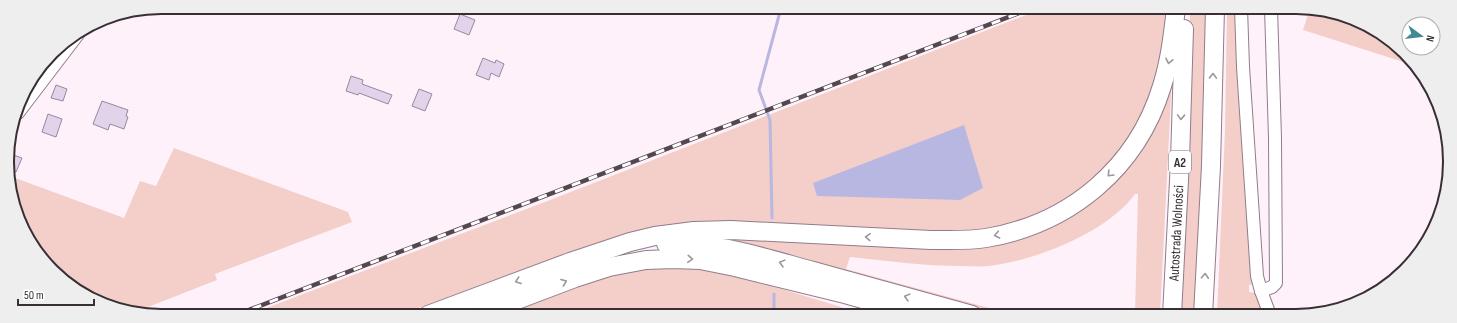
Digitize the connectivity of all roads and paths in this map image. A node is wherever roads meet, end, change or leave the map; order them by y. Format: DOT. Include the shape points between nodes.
graph roads {
  1 [pos="1175,14"];
  2 [pos="1184,14"];
  3 [pos="1215,14"];
  4 [pos="1241,14"];
  5 [pos="1271,14"];
  6 [pos="68,48"];
  7 [pos="26,102"];
  8 [pos="608,250"];
  9 [pos="792,282"];
  10 [pos="1261,291"];
  11 [pos="444,309"];
  12 [pos="493,309"];
  13 [pos="866,309"];
  14 [pos="899,309"];
  15 [pos="950,309"];
  16 [pos="1172,309"];
  17 [pos="1203,309"];
  18 [pos="1268,309"];
  1 -- 8 [label="highway, one-way" via="1162,86 1152,112 1130,152 1085,196 1058,214 1035,225 1010,233 963,240 764,231 694,231 644,238"];
  2 -- 16 [label="highway, Autostrada Wolności / A2, one-way"];
  17 -- 3 [label="highway, A2, one-way"];
  4 -- 10 [label="street" via="1242,66 1257,276"];
  5 -- 10 [label="street" via="1276,283"];
  6 -- 7 [label="street"];
  8 -- 11 [label="highway, one-way"];
  15 -- 8 [label="highway, one-way" via="756,256 710,246 676,244"];
  12 -- 9 [label="highway, one-way" via="609,267 646,260 700,260"];
  9 -- 13 [label="highway"];
  9 -- 14 [label="highway"];
  10 -- 18 [label="street"];
}
